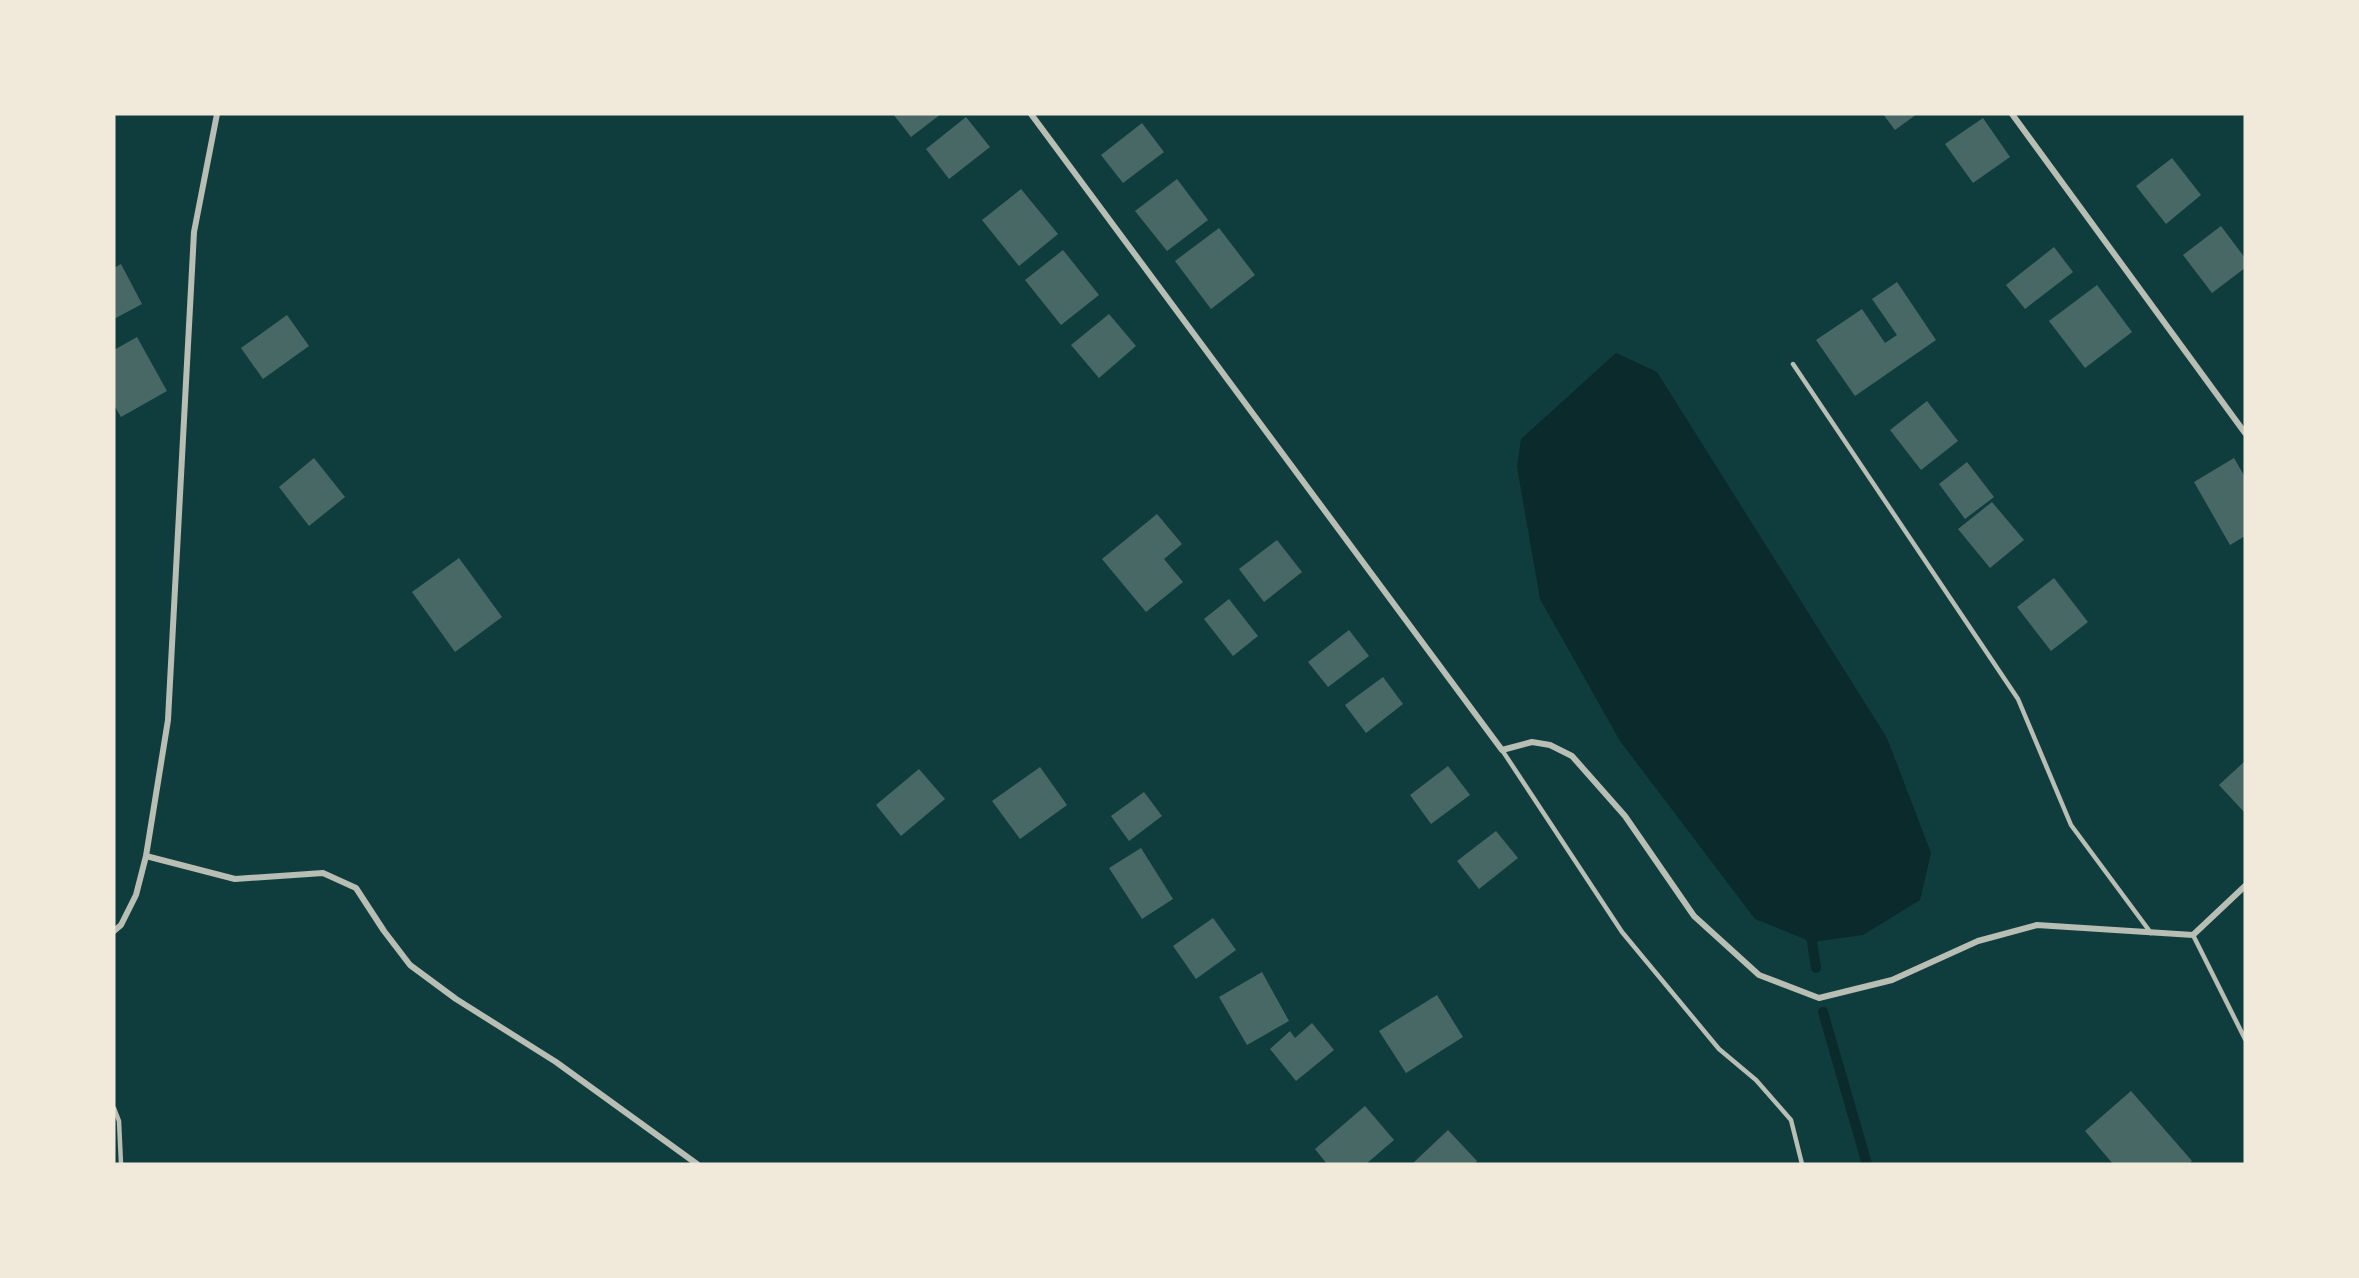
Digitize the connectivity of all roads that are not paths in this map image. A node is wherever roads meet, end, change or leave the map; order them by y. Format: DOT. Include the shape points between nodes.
graph roads {
  1 [pos="217,114"];
  2 [pos="1031,114"];
  3 [pos="2012,114"];
  4 [pos="1793,364"];
  5 [pos="2245,434"];
  6 [pos="1502,750"];
  7 [pos="146,856"];
  8 [pos="2245,885"];
  9 [pos="114,931"];
  10 [pos="2151,933"];
  11 [pos="2193,935"];
  12 [pos="2245,1039"];
  13 [pos="114,1108"];
  14 [pos="121,1164"];
  15 [pos="697,1164"];
  16 [pos="1802,1164"];
  1 -- 7 [label="street" via="194,232 168,720"];
  2 -- 6 [label="street"];
  3 -- 5 [label="street"];
  4 -- 10 [label="lane" via="2018,699 2071,825"];
  6 -- 10 [label="street" via="1532,742 1550,745 1572,756 1625,816 1694,916 1759,975 1819,998 1892,980 1978,941 2037,925"];
  6 -- 16 [label="lane" via="1622,932 1719,1049 1756,1080 1791,1120"];
  7 -- 9 [label="street" via="136,896"];
  7 -- 15 [label="street" via="235,879 323,873 356,888 410,965 556,1062"];
  8 -- 11 [label="street"];
  10 -- 11 [label="street"];
  11 -- 12 [label="lane"];
  13 -- 14 [label="lane" via="119,1121"];
}
